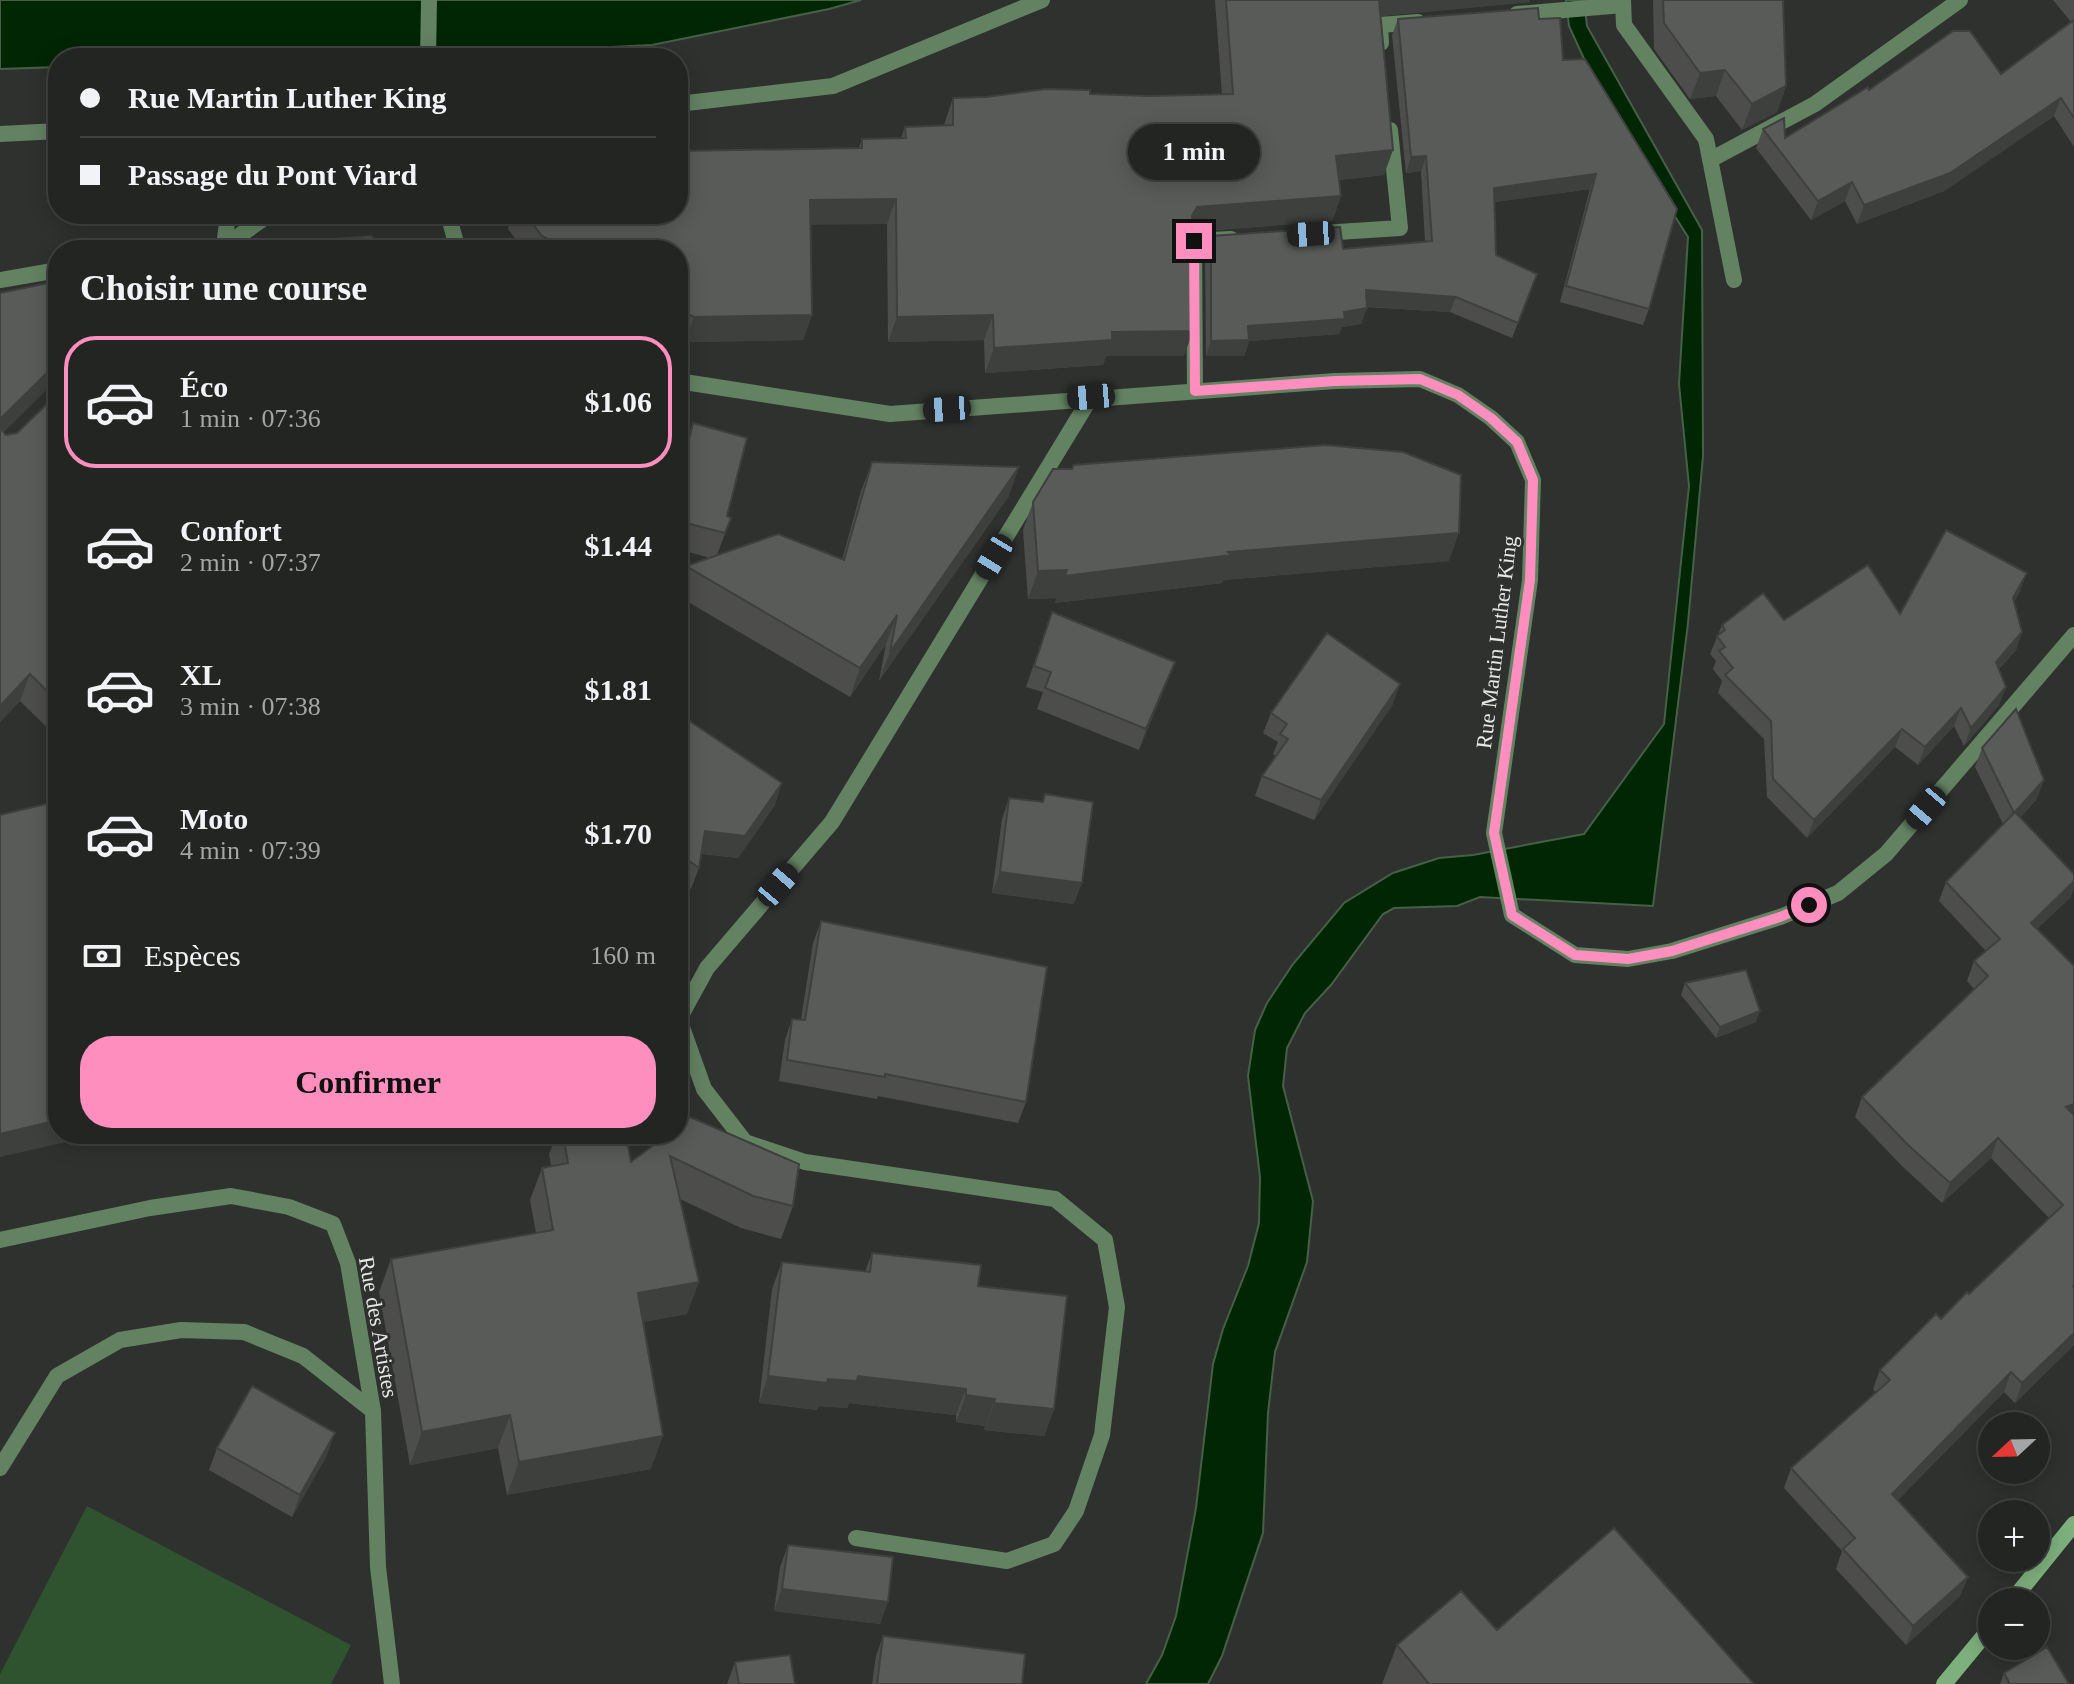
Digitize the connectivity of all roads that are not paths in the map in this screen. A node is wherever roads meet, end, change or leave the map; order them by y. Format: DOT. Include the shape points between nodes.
graph roads {
  1 [pos="429,0"];
  2 [pos="1042,0"];
  3 [pos="1960,0"];
  4 [pos="1623,2"];
  5 [pos="1506,15"];
  6 [pos="1427,22"];
  7 [pos="428,48"];
  8 [pos="1383,57"];
  9 [pos="688,103"];
  10 [pos="1389,119"];
  11 [pos="48,132"];
  12 [pos="0,134"];
  13 [pos="1710,160"];
  14 [pos="256,224"];
  15 [pos="1305,234"];
  16 [pos="1241,238"];
  17 [pos="233,240"];
  18 [pos="48,272"];
  19 [pos="0,280"];
  20 [pos="1734,280"];
  21 [pos="688,383"];
  22 [pos="1195,391"];
  23 [pos="1091,397"];
  24 [pos="2074,635"];
  25 [pos="688,1003"];
  26 [pos="688,1044"];
  27 [pos="0,1240"];
  28 [pos="373,1411"];
  29 [pos="0,1468"];
  30 [pos="2074,1524"];
  31 [pos="856,1538"];
  32 [pos="2022,1588"];
  33 [pos="1978,1643"];
  34 [pos="392,1684"];
  35 [pos="1944,1684"];
  1 -- 7 [label="street"];
  2 -- 9 [label="street" via="833,86"];
  3 -- 13 [label="street" via="1815,104"];
  4 -- 5 [label="street"];
  4 -- 13 [label="street" via="1624,25 1706,139"];
  6 -- 8 [label="street" via="1380,25"];
  10 -- 15 [label="street" via="1400,228"];
  11 -- 12 [label="street"];
  13 -- 20 [label="street"];
  14 -- 17 [label="street"];
  16 -- 22 [label="street" via="1194,241"];
  18 -- 19 [label="street"];
  21 -- 23 [label="street, Rue Martin Luther King" via="890,414"];
  22 -- 23 [label="street, Rue Martin Luther King"];
  22 -- 24 [label="street, Rue Martin Luther King" via="1420,379 1458,395 1517,442 1533,480 1530,580 1494,833 1512,915 1575,955 1628,959 1672,951 1838,893 1886,854"];
  23 -- 25 [label="street" via="832,822 707,968"];
  26 -- 31 [label="street" via="704,1089 745,1142 805,1162 1055,1199 1105,1240 1117,1307 1102,1435 1076,1511 1054,1544 1007,1561"];
  27 -- 28 [label="street, Rue des Artistes" via="231,1196 289,1207 333,1224 348,1263"];
  28 -- 29 [label="street" via="303,1356 244,1332 181,1330 120,1340 57,1376"];
  28 -- 34 [label="street, Rue des Artistes" via="378,1567"];
  30 -- 32 [label="main road"];
  33 -- 35 [label="main road"];
}
